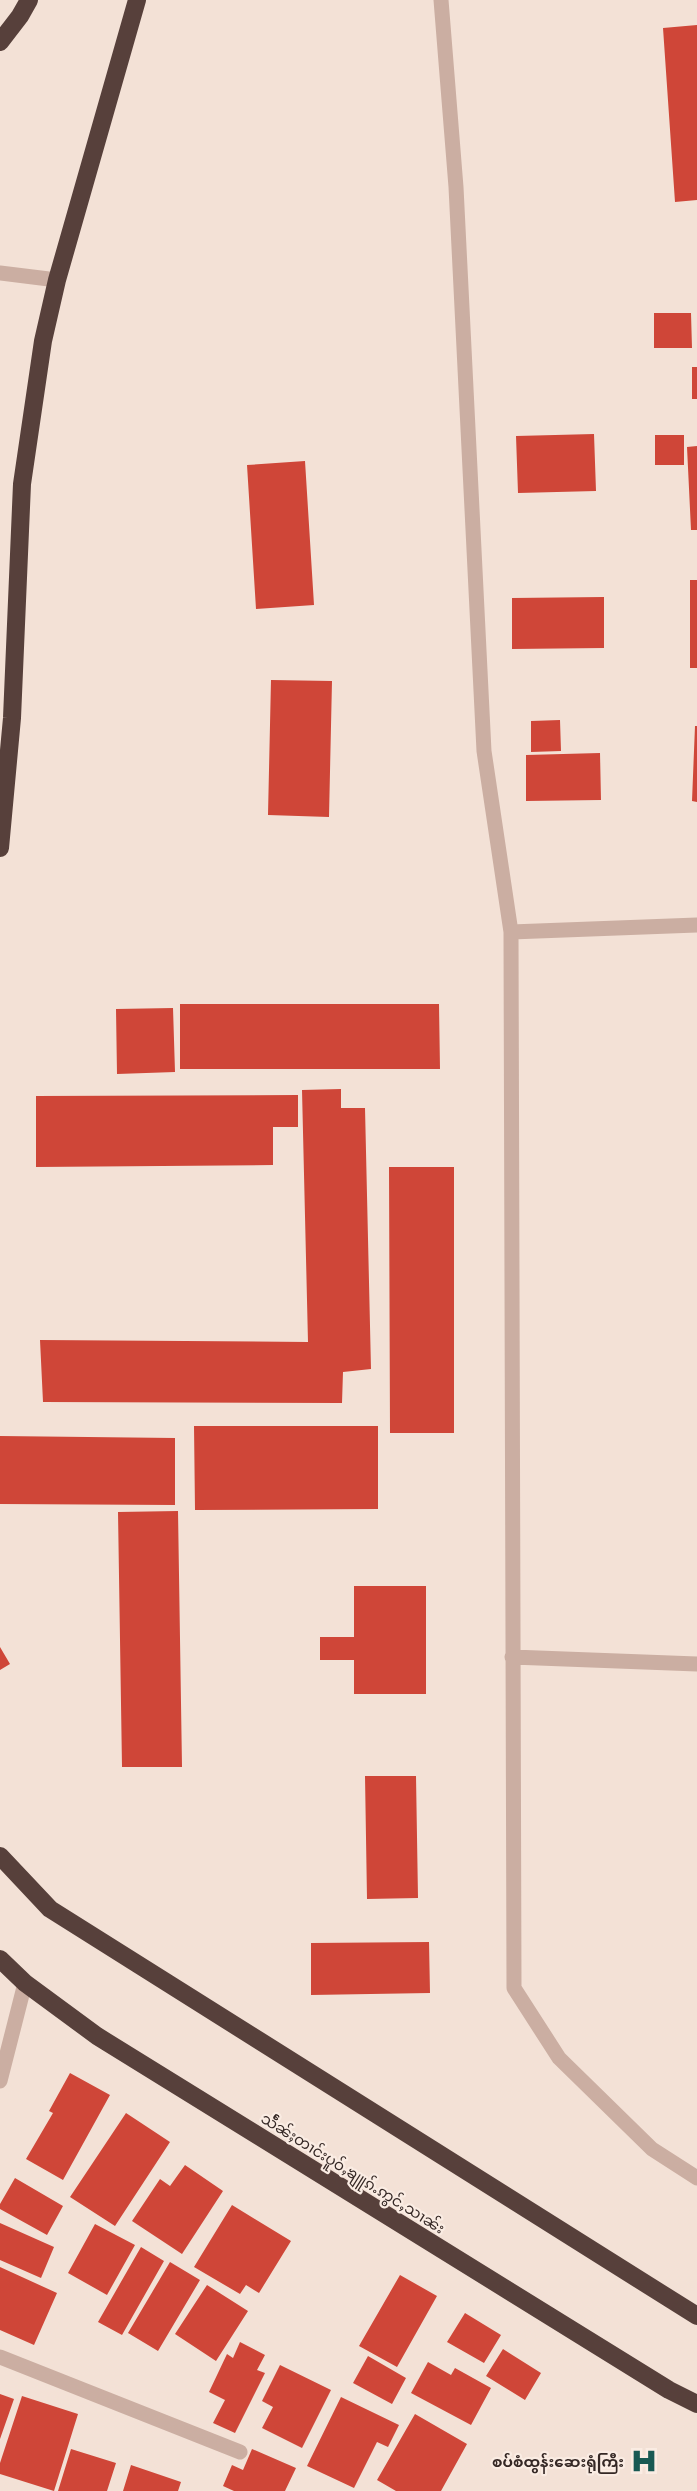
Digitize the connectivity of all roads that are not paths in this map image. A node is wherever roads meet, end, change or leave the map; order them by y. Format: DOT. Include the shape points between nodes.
graph roads {
  1 [pos="29,0"];
  2 [pos="137,0"];
  3 [pos="441,0"];
  4 [pos="0,42"];
  5 [pos="0,273"];
  6 [pos="57,280"];
  7 [pos="0,848"];
  8 [pos="697,925"];
  9 [pos="511,932"];
  10 [pos="512,1657"];
  11 [pos="697,1664"];
  12 [pos="0,1857"];
  13 [pos="0,1959"];
  14 [pos="25,1983"];
  15 [pos="0,2080"];
  16 [pos="697,2178"];
  17 [pos="697,2316"];
  18 [pos="0,2357"];
  19 [pos="697,2404"];
  20 [pos="240,2452"];
  1 -- 4 [label="highway"];
  2 -- 6 [label="highway"];
  3 -- 9 [label="street" via="456,187 484,751"];
  5 -- 6 [label="street"];
  6 -- 7 [label="highway" via="43,340 22,484 12,718"];
  8 -- 9 [label="street"];
  9 -- 10 [label="street"];
  10 -- 11 [label="street"];
  10 -- 16 [label="street" via="514,1988 559,2058 652,2149"];
  12 -- 17 [label="highway" via="50,1909"];
  13 -- 14 [label="highway, သဵႅၼ်ႈတၢင်းပူဝ်ႇၶျူၵ်ႉဢွင်ႇသၢၼ်း"];
  14 -- 15 [label="street"];
  14 -- 19 [label="highway, သဵႅၼ်ႈတၢင်းပူဝ်ႇၶျူၵ်ႉဢွင်ႇသၢၼ်း" via="97,2036"];
  18 -- 20 [label="street"];
}
